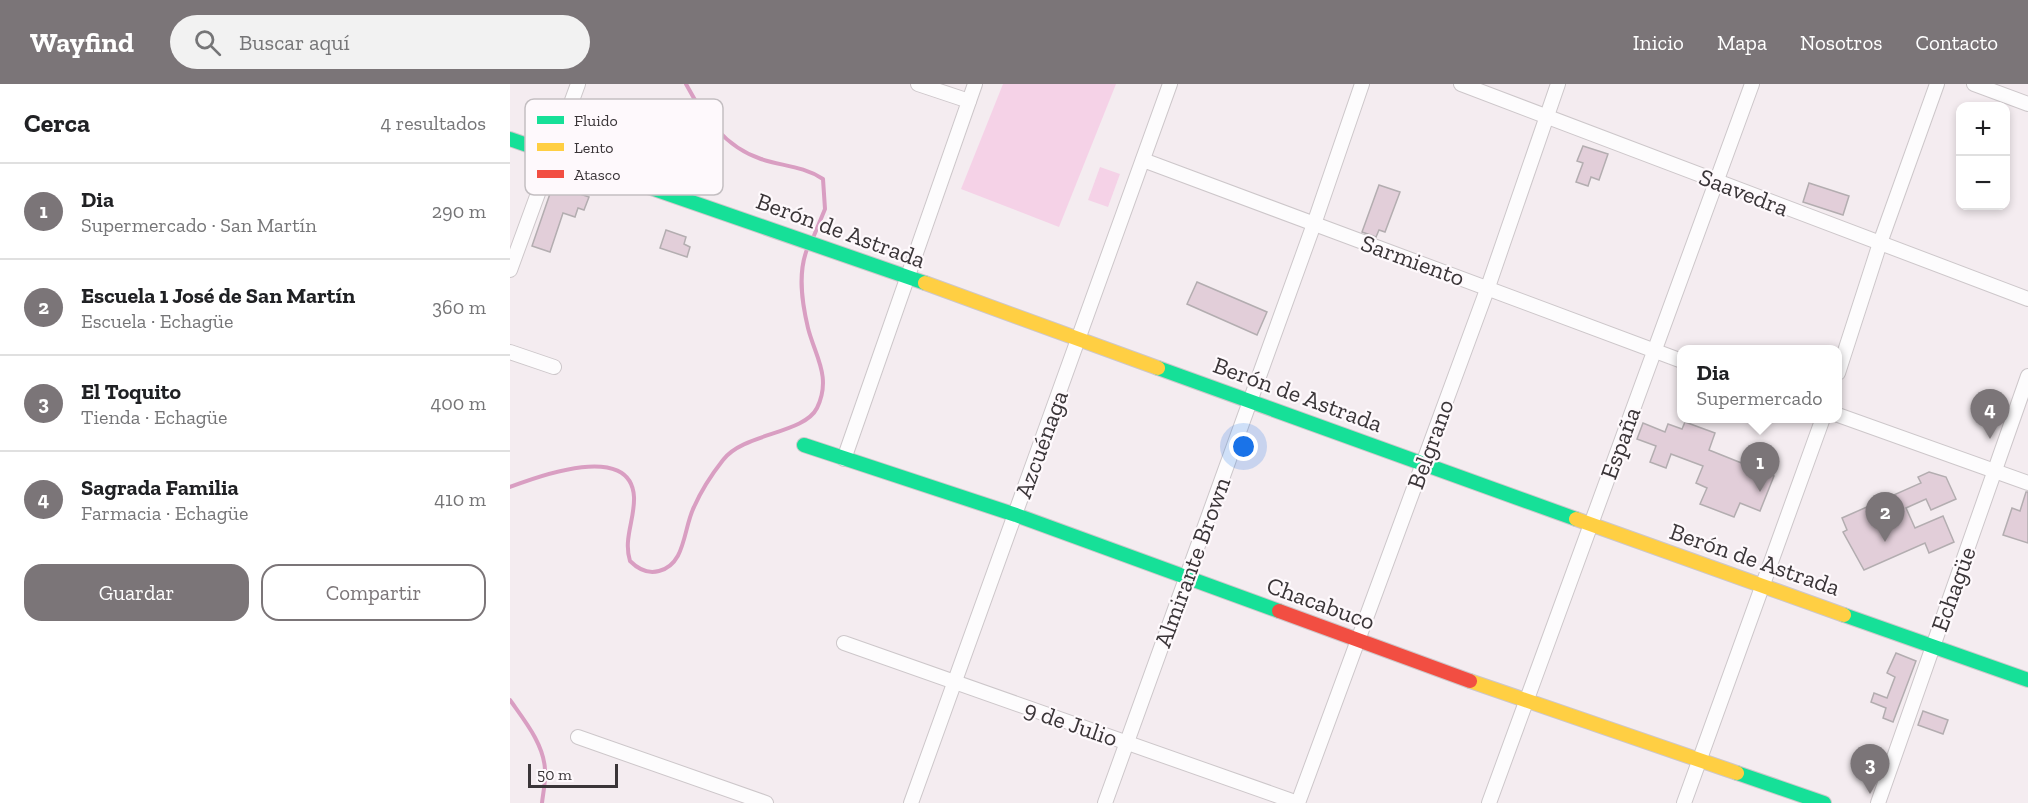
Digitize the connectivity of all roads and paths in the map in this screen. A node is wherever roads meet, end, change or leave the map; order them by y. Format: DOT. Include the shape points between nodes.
graph roads {
  1 [pos="578,84"];
  2 [pos="918,84"];
  3 [pos="975,84"];
  4 [pos="1170,84"];
  5 [pos="1362,84"];
  6 [pos="1461,84"];
  7 [pos="1558,84"];
  8 [pos="1752,84"];
  9 [pos="1937,84"];
  10 [pos="1974,84"];
  11 [pos="572,99"];
  12 [pos="969,101"];
  13 [pos="2028,104"];
  14 [pos="1547,117"];
  15 [pos="510,139"];
  16 [pos="525,144"];
  17 [pos="1143,160"];
  18 [pos="1716,182"];
  19 [pos="537,195"];
  20 [pos="673,195"];
  21 [pos="1314,224"];
  22 [pos="1880,243"];
  23 [pos="510,270"];
  24 [pos="905,277"];
  25 [pos="1488,287"];
  26 [pos="2028,299"];
  27 [pos="1079,338"];
  28 [pos="1654,351"];
  29 [pos="510,352"];
  30 [pos="1677,359"];
  31 [pos="1842,361"];
  32 [pos="554,367"];
  33 [pos="2028,376"];
  34 [pos="1250,401"];
  35 [pos="1842,416"];
  36 [pos="1821,423"];
  37 [pos="804,445"];
  38 [pos="844,459"];
  39 [pos="1423,463"];
  40 [pos="1995,471"];
  41 [pos="2028,483"];
  42 [pos="1016,515"];
  43 [pos="1591,525"];
  44 [pos="1186,578"];
  45 [pos="1763,585"];
  46 [pos="1358,640"];
  47 [pos="844,643"];
  48 [pos="1932,645"];
  49 [pos="2028,680"];
  50 [pos="955,683"];
  51 [pos="1526,701"];
  52 [pos="578,737"];
  53 [pos="1127,743"];
  54 [pos="1699,760"];
  55 [pos="731,789"];
  56 [pos="726,803"];
  57 [pos="766,803"];
  58 [pos="912,803"];
  59 [pos="1105,803"];
  60 [pos="1298,803"];
  61 [pos="1489,803"];
  62 [pos="1684,803"];
  63 [pos="1824,803"];
  64 [pos="1878,803"];
  1 -- 11 [label="street"];
  2 -- 12 [label="street"];
  3 -- 12 [label="street"];
  4 -- 17 [label="street, Azcuénaga"];
  5 -- 21 [label="street, Almirante Brown"];
  6 -- 14 [label="street, Saavedra"];
  7 -- 14 [label="street, Belgrano"];
  8 -- 18 [label="street, España"];
  9 -- 22 [label="street"];
  10 -- 13 [label="street"];
  12 -- 24 [label="street"];
  14 -- 18 [label="street, Saavedra"];
  14 -- 25 [label="street, Belgrano"];
  15 -- 16 [label="street, Berón de Astrada"];
  17 -- 21 [label="street, Sarmiento"];
  17 -- 27 [label="street, Azcuénaga"];
  18 -- 22 [label="street, Saavedra"];
  18 -- 28 [label="street, España"];
  19 -- 23 [label="street"];
  20 -- 24 [label="street, Berón de Astrada"];
  21 -- 25 [label="street, Sarmiento"];
  21 -- 34 [label="street, Almirante Brown"];
  22 -- 26 [label="street, Saavedra"];
  22 -- 31 [label="street"];
  24 -- 27 [label="street, Berón de Astrada"];
  24 -- 38 [label="street"];
  25 -- 28 [label="street, Sarmiento"];
  25 -- 39 [label="street, Belgrano"];
  27 -- 34 [label="street, Berón de Astrada"];
  27 -- 42 [label="street, Azcuénaga"];
  28 -- 30 [label="street, Sarmiento"];
  28 -- 43 [label="street, España"];
  29 -- 32 [label="street"];
  33 -- 40 [label="street, Echagüe"];
  34 -- 39 [label="street, Berón de Astrada"];
  34 -- 44 [label="street, Almirante Brown"];
  35 -- 40 [label="street"];
  36 -- 45 [label="street"];
  37 -- 38 [label="street, Chacabuco"];
  38 -- 42 [label="street, Chacabuco"];
  39 -- 43 [label="street, Berón de Astrada"];
  39 -- 46 [label="street, Belgrano"];
  40 -- 41 [label="street"];
  40 -- 48 [label="street, Echagüe"];
  42 -- 44 [label="street, Chacabuco"];
  42 -- 50 [label="street, Azcuénaga"];
  43 -- 45 [label="street, Berón de Astrada"];
  43 -- 51 [label="street, España"];
  44 -- 46 [label="street, Chacabuco"];
  44 -- 53 [label="street, Almirante Brown"];
  45 -- 48 [label="street, Berón de Astrada"];
  45 -- 54 [label="street"];
  46 -- 51 [label="street, Chacabuco"];
  46 -- 60 [label="street, Belgrano"];
  47 -- 50 [label="street, 9 de Julio"];
  48 -- 49 [label="street, Berón de Astrada"];
  48 -- 64 [label="street, Echagüe"];
  50 -- 53 [label="street, 9 de Julio"];
  50 -- 58 [label="street, Azcuénaga"];
  51 -- 54 [label="street, Chacabuco"];
  51 -- 61 [label="street, España"];
  52 -- 55 [label="street"];
  53 -- 59 [label="street, Almirante Brown"];
  53 -- 60 [label="street, 9 de Julio"];
  54 -- 62 [label="street"];
  54 -- 63 [label="street, Chacabuco"];
  55 -- 56 [label="street"];
  55 -- 57 [label="street"];
}
